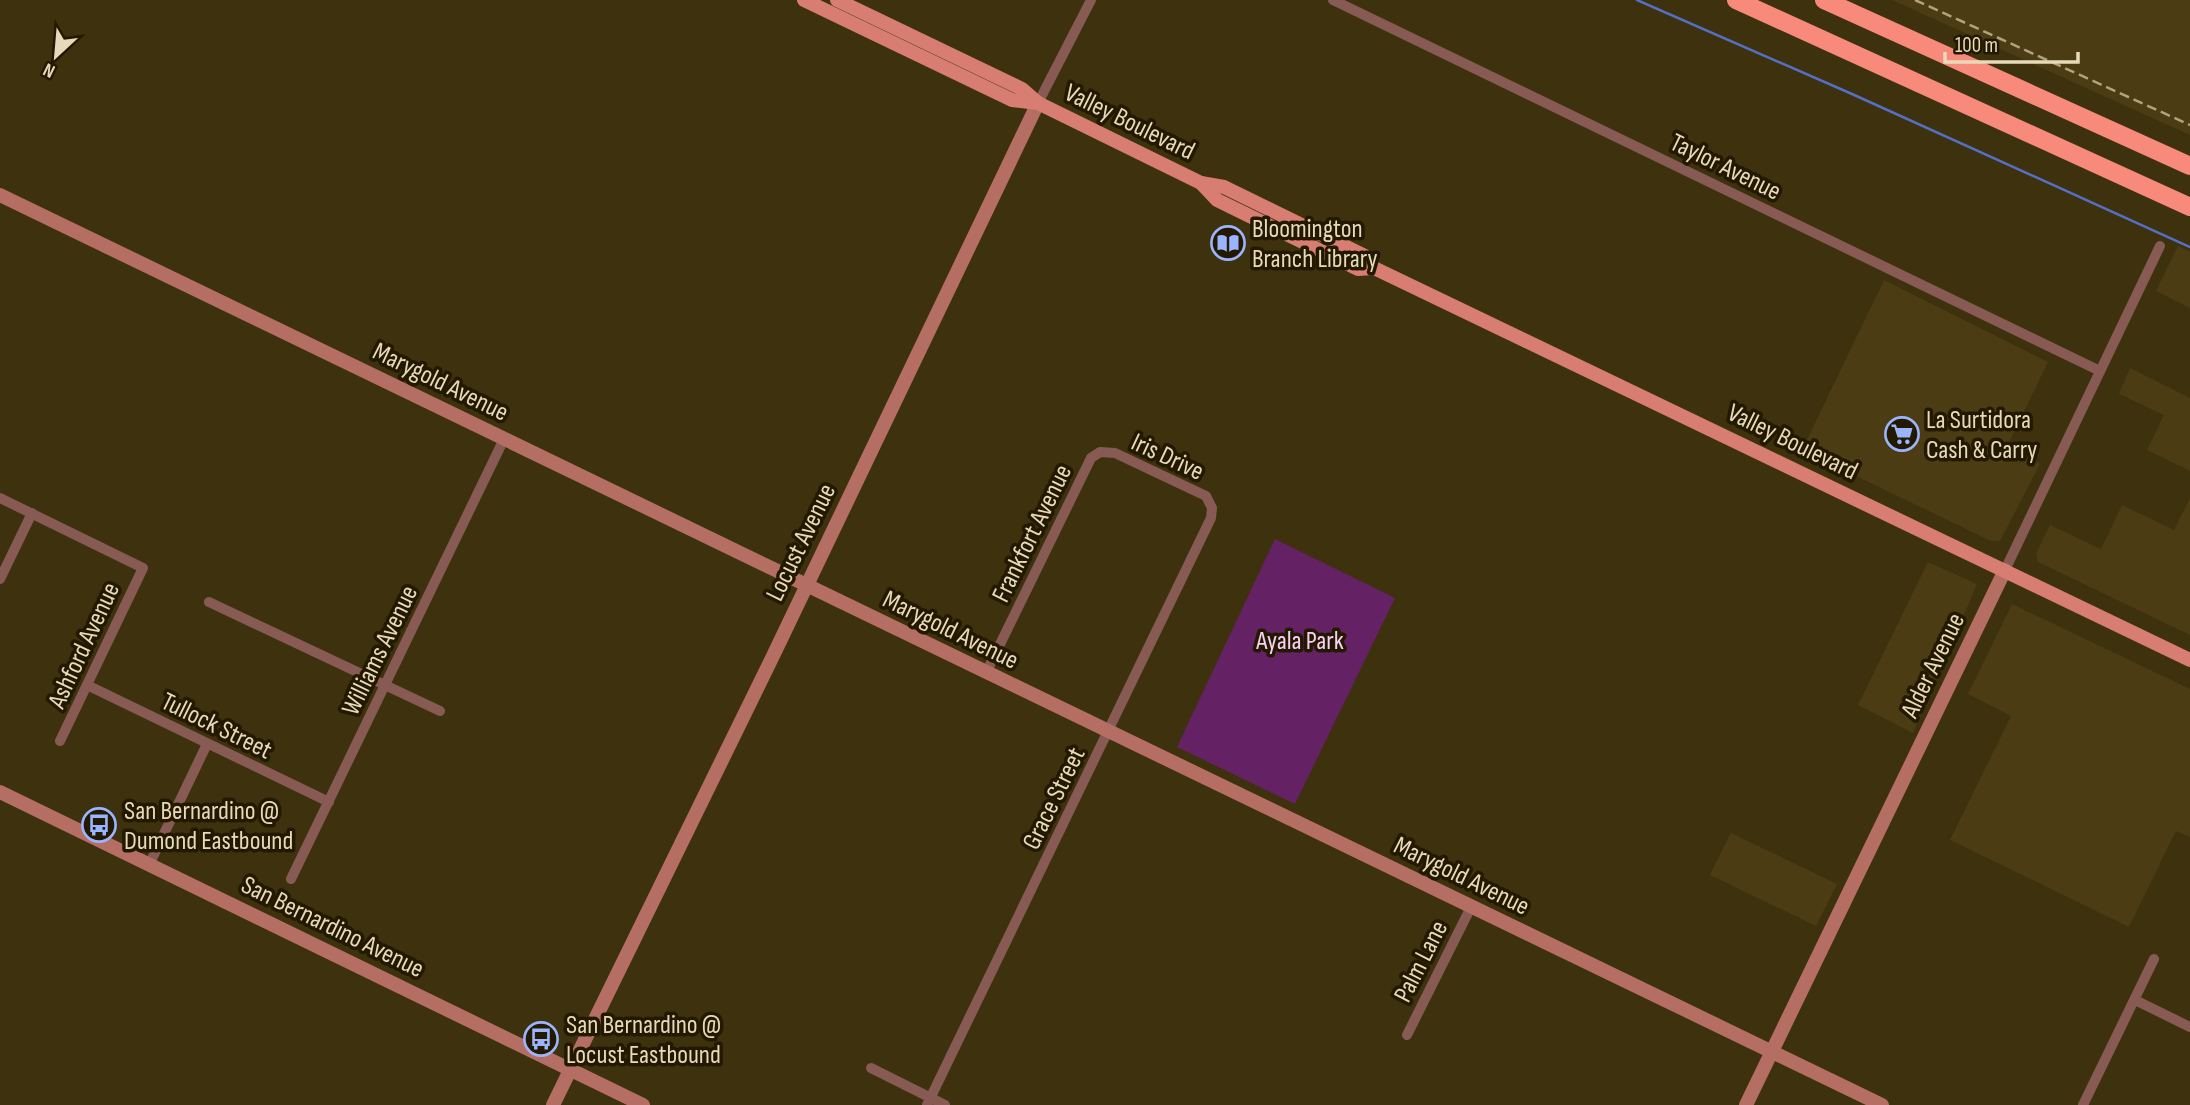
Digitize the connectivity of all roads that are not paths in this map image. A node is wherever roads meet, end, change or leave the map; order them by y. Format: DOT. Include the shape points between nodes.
graph roads {
  1 [pos="804,0"];
  2 [pos="837,0"];
  3 [pos="1091,0"];
  4 [pos="1333,0"];
  5 [pos="1736,0"];
  6 [pos="1824,0"];
  7 [pos="1038,103"];
  8 [pos="2190,166"];
  9 [pos="0,195"];
  10 [pos="2190,207"];
  11 [pos="2160,246"];
  12 [pos="2100,371"];
  13 [pos="504,439"];
  14 [pos="1100,452"];
  15 [pos="0,498"];
  16 [pos="1212,508"];
  17 [pos="32,513"];
  18 [pos="2005,570"];
  19 [pos="0,579"];
  20 [pos="806,585"];
  21 [pos="209,602"];
  22 [pos="2190,660"];
  23 [pos="986,673"];
  24 [pos="87,685"];
  25 [pos="385,685"];
  26 [pos="440,711"];
  27 [pos="1108,732"];
  28 [pos="60,741"];
  29 [pos="207,744"];
  30 [pos="0,792"];
  31 [pos="329,802"];
  32 [pos="149,864"];
  33 [pos="291,879"];
  34 [pos="1471,907"];
  35 [pos="2154,959"];
  36 [pos="2135,1000"];
  37 [pos="2190,1027"];
  38 [pos="1407,1035"];
  39 [pos="1772,1052"];
  40 [pos="571,1068"];
  41 [pos="871,1068"];
  42 [pos="929,1102"];
  43 [pos="553,1105"];
  44 [pos="643,1105"];
  45 [pos="944,1105"];
  46 [pos="1746,1105"];
  47 [pos="1882,1105"];
  48 [pos="2082,1105"];
  1 -- 7 [label="main road, Valley Boulevard" via="1012,100"];
  2 -- 7 [label="main road, Valley Boulevard" via="1022,89"];
  3 -- 7 [label="street, Locust Avenue"];
  4 -- 12 [label="street, Taylor Avenue"];
  5 -- 10 [label="highway"];
  6 -- 8 [label="highway"];
  7 -- 18 [label="main road, Valley Boulevard" via="1201,183 1217,200 1358,269 1374,268"];
  7 -- 20 [label="street, Locust Avenue"];
  9 -- 13 [label="street, Marygold Avenue"];
  11 -- 12 [label="street, Alder Avenue"];
  12 -- 18 [label="street, Alder Avenue"];
  13 -- 20 [label="street, Marygold Avenue"];
  13 -- 25 [label="street, Williams Avenue"];
  14 -- 16 [label="street, Iris Drive" via="1115,453 1206,496"];
  14 -- 23 [label="street, Frankfort Avenue" via="1084,468"];
  15 -- 17 [label="street"];
  16 -- 27 [label="street, Grace Street"];
  17 -- 19 [label="street"];
  17 -- 24 [label="street, Ashford Avenue" via="143,568"];
  18 -- 22 [label="main road, Valley Boulevard"];
  18 -- 39 [label="street, Alder Avenue"];
  20 -- 23 [label="street, Marygold Avenue"];
  20 -- 40 [label="street, Locust Avenue"];
  21 -- 25 [label="street"];
  23 -- 27 [label="street, Marygold Avenue"];
  24 -- 28 [label="street, Ashford Avenue"];
  24 -- 29 [label="street, Tullock Street"];
  25 -- 26 [label="street"];
  25 -- 31 [label="street, Williams Avenue"];
  27 -- 34 [label="street, Marygold Avenue"];
  27 -- 42 [label="street, Grace Street"];
  29 -- 31 [label="street, Tullock Street"];
  29 -- 32 [label="street"];
  30 -- 32 [label="street, San Bernardino Avenue"];
  31 -- 33 [label="street, Williams Avenue"];
  32 -- 40 [label="street, San Bernardino Avenue"];
  34 -- 38 [label="street, Palm Lane"];
  34 -- 39 [label="street, Marygold Avenue"];
  35 -- 36 [label="street"];
  36 -- 37 [label="street"];
  36 -- 48 [label="street"];
  39 -- 46 [label="street, Alder Avenue"];
  39 -- 47 [label="street, Marygold Avenue"];
  40 -- 43 [label="street, Locust Avenue"];
  40 -- 44 [label="street, San Bernardino Avenue"];
  41 -- 42 [label="street"];
  42 -- 45 [label="street"];
}
